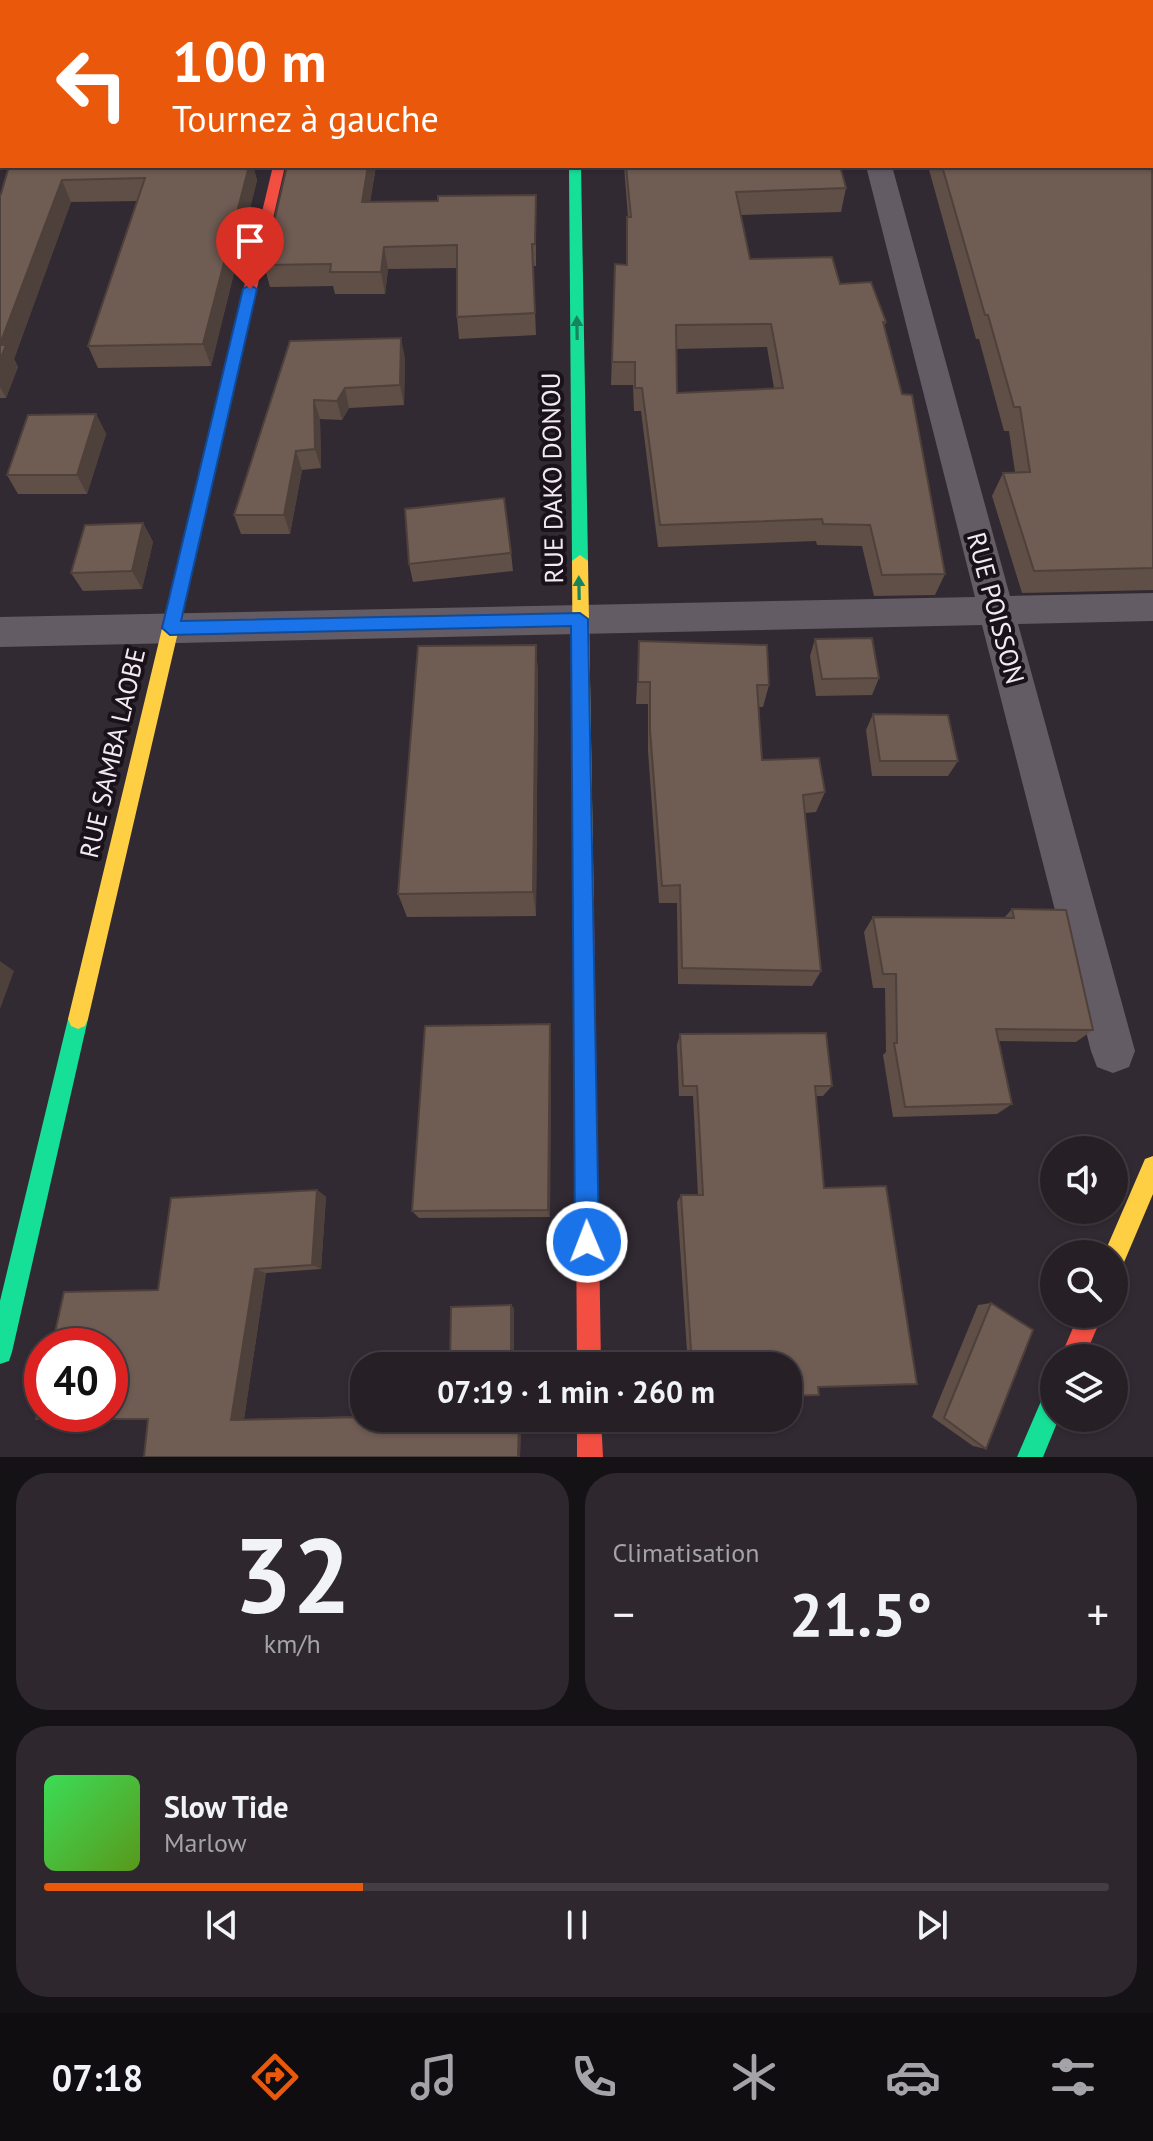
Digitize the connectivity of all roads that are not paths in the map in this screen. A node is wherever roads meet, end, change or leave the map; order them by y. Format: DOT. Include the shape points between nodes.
graph roads {
  1 [pos="279,168"];
  2 [pos="575,168"];
  3 [pos="880,168"];
  4 [pos="1153,607"];
  5 [pos="997,610"];
  6 [pos="580,619"];
  7 [pos="170,628"];
  8 [pos="0,632"];
  9 [pos="1113,1051"];
  10 [pos="1153,1167"];
  11 [pos="1122,1240"];
  12 [pos="0,1352"];
  13 [pos="589,1352"];
  14 [pos="589,1432"];
  15 [pos="1041,1432"];
  16 [pos="590,1457"];
  17 [pos="1030,1457"];
  1 -- 7 [label="main road, RUE SAMBA LAOBE"];
  6 -- 2 [label="main road, RUE DAKO DONOU, one-way"];
  3 -- 5 [label="street, RUE POISSON"];
  4 -- 5 [label="street"];
  5 -- 6 [label="street"];
  5 -- 9 [label="street, RUE POISSON"];
  6 -- 7 [label="street"];
  6 -- 13 [label="main road, RUE DAKO DONOU"];
  7 -- 8 [label="street"];
  7 -- 12 [label="main road, RUE SAMBA LAOBE"];
  10 -- 11 [label="main road"];
  14 -- 16 [label="main road"];
  15 -- 17 [label="main road"];
}
